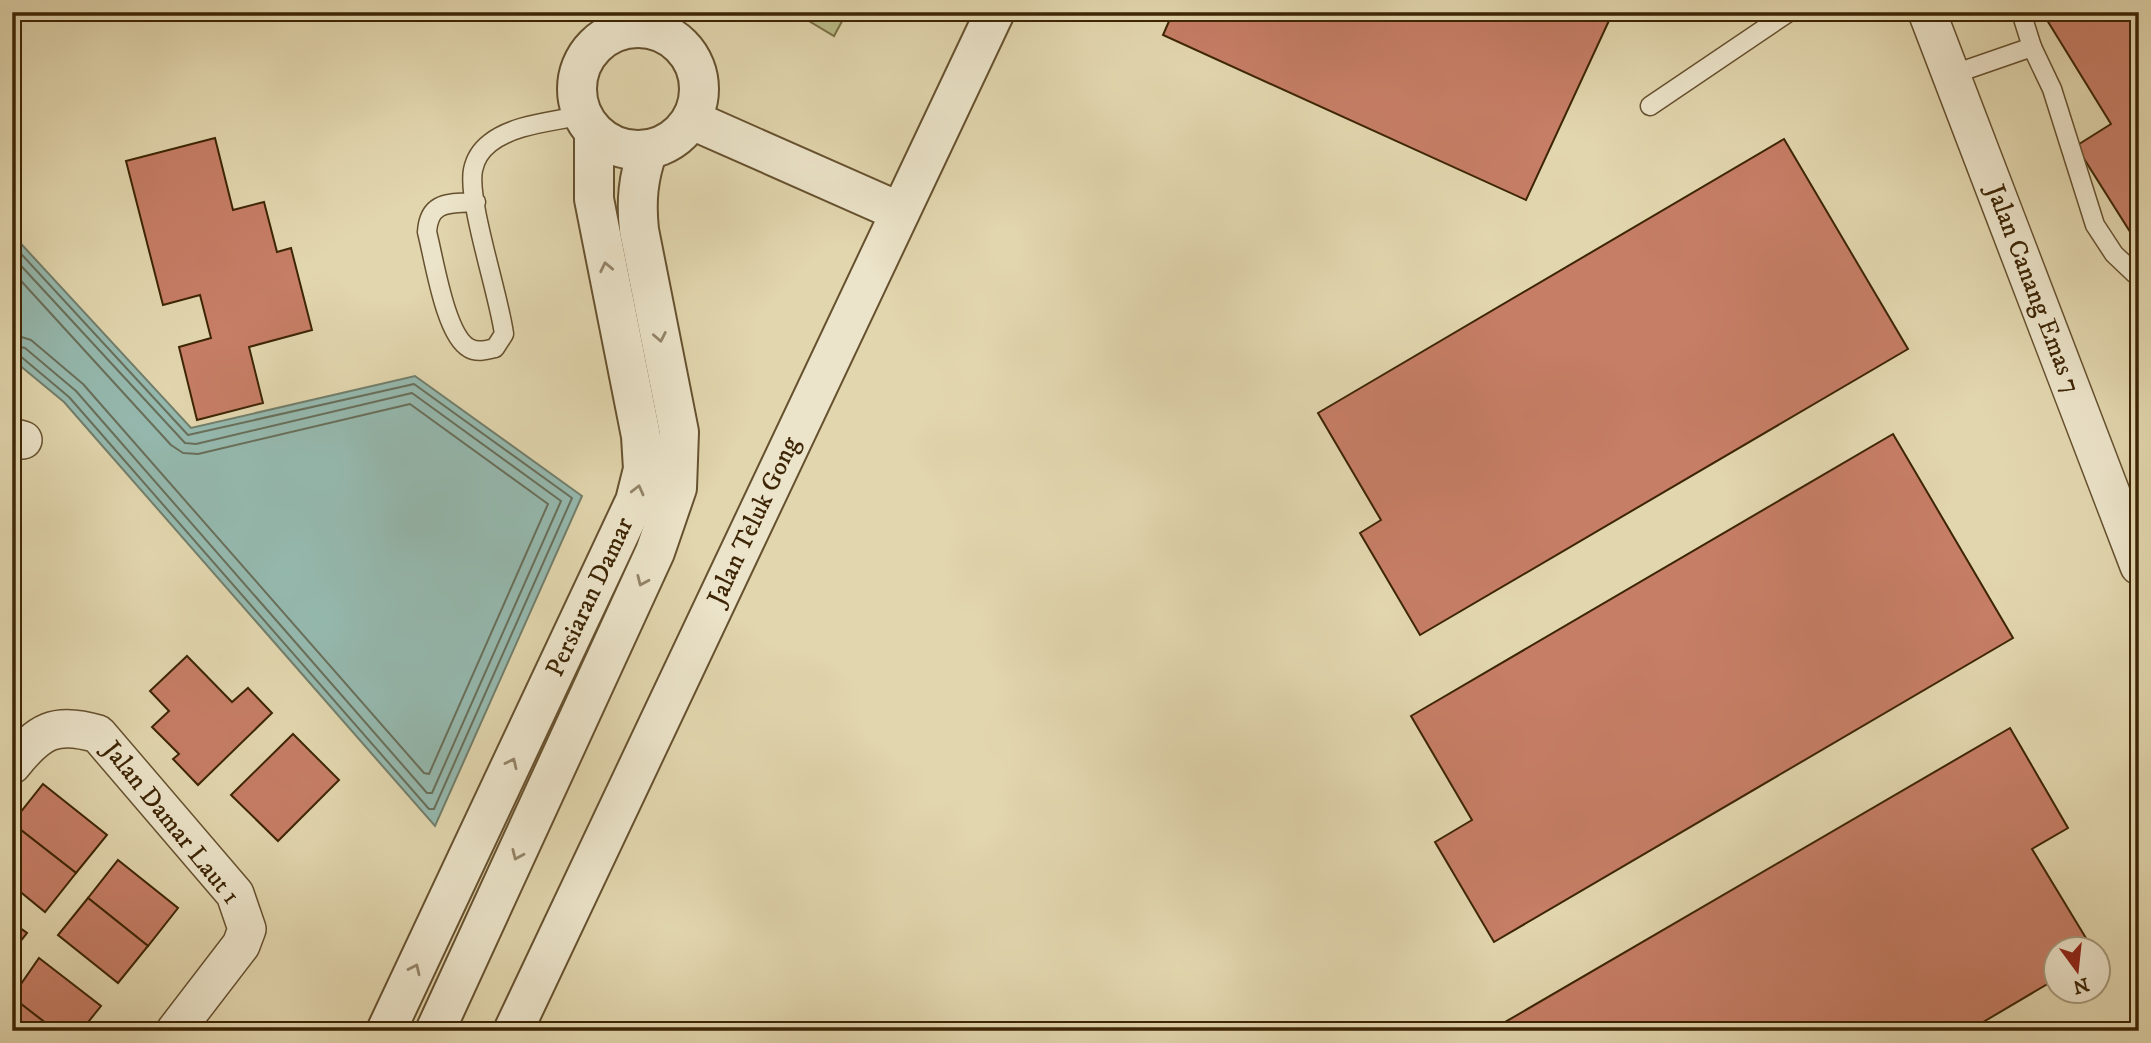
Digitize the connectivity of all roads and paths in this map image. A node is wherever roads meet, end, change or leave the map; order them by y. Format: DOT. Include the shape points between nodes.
graph roads {
  1 [pos="995,12"];
  2 [pos="1789,12"];
  3 [pos="1927,12"];
  4 [pos="2021,12"];
  5 [pos="2032,47"];
  6 [pos="1951,75"];
  7 [pos="1650,106"];
  8 [pos="692,120"];
  9 [pos="588,124"];
  10 [pos="648,150"];
  11 [pos="476,202"];
  12 [pos="900,212"];
  13 [pos="2134,274"];
  14 [pos="2139,566"];
  15 [pos="12,765"];
  16 [pos="175,1031"];
  17 [pos="386,1031"];
  18 [pos="435,1031"];
  19 [pos="513,1031"];
  1 -- 12 [label="street, Jalan Teluk Gong"];
  2 -- 7 [label="lane"];
  3 -- 6 [label="street, Jalan Canang Emas 7"];
  4 -- 5 [label="lane"];
  5 -- 6 [label="lane"];
  5 -- 13 [label="lane" via="2052,89 2095,225"];
  6 -- 14 [label="street, Jalan Canang Emas 7"];
  8 -- 9 [label="street" via="700,79 693,59 680,43 662,32 641,28 611,35 587,55 578,74 577,95"];
  8 -- 10 [label="street" via="665,145"];
  8 -- 12 [label="street"];
  9 -- 10 [label="street" via="612,145"];
  9 -- 11 [label="lane" via="519,129 490,143 477,156 472,173"];
  17 -- 9 [label="street, Persiaran Damar, one-way" via="635,501 643,469 594,199"];
  10 -- 18 [label="street, Persiaran Damar, one-way" via="638,177 637,211 679,432 677,488 655,552"];
  11 -- 11 [label="lane" via="504,334 495,348 475,351 466,347 445,305 428,217 444,205"];
  12 -- 19 [label="street, Jalan Teluk Gong"];
  15 -- 16 [label="street, Jalan Damar Laut 1" via="31,741 48,732 64,727 98,734 235,894 247,929 241,945"];
}
